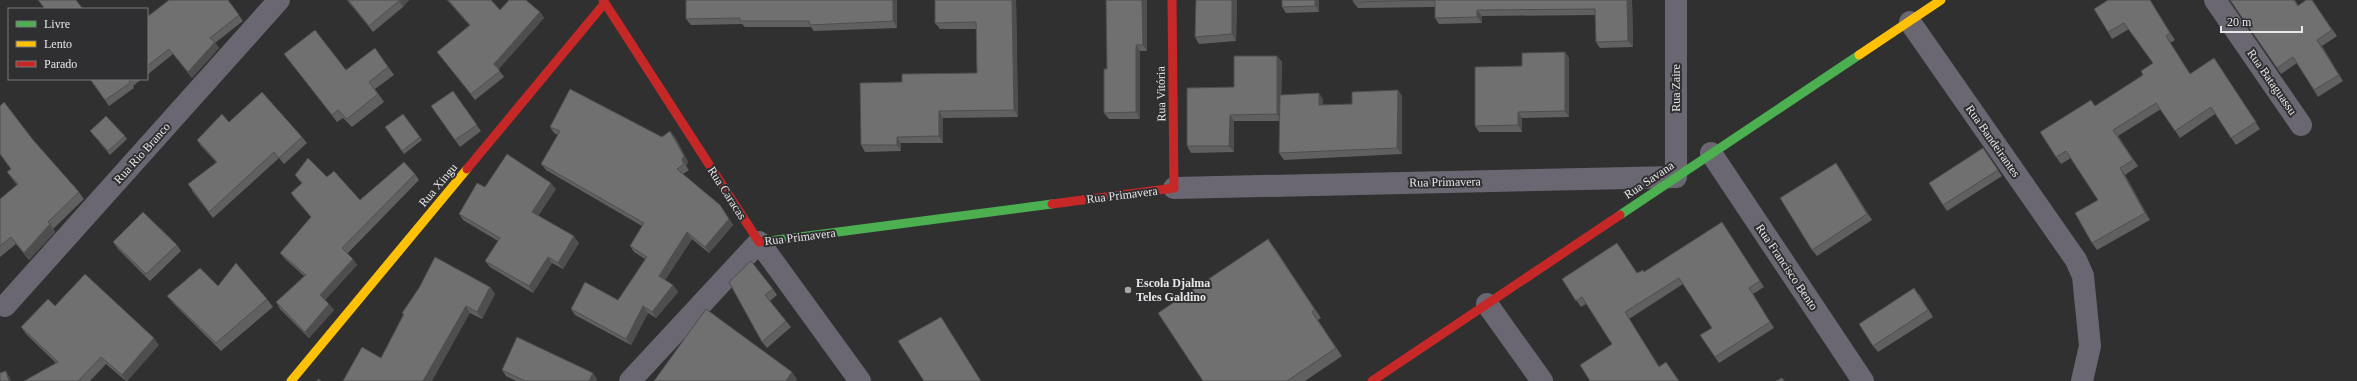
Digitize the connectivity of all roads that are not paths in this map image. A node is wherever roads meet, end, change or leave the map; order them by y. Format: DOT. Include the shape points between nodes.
graph roads {
  1 [pos="278,0"];
  2 [pos="1172,0"];
  3 [pos="1676,0"];
  4 [pos="1941,0"];
  5 [pos="2215,0"];
  6 [pos="603,2"];
  7 [pos="1910,22"];
  8 [pos="2301,125"];
  9 [pos="1711,153"];
  10 [pos="1676,177"];
  11 [pos="1174,188"];
  12 [pos="759,242"];
  13 [pos="1488,304"];
  14 [pos="5,306"];
  15 [pos="291,381"];
  16 [pos="630,381"];
  17 [pos="860,381"];
  18 [pos="1372,381"];
  19 [pos="1542,381"];
  20 [pos="1864,381"];
  21 [pos="2082,381"];
  1 -- 14 [label="street, Rua Rio Branco"];
  2 -- 11 [label="street, Rua Vitória"];
  3 -- 10 [label="street, Rua Zaire"];
  4 -- 7 [label="street, Rua Savana"];
  5 -- 8 [label="street, Rua Bataguassu"];
  6 -- 12 [label="street, Rua Caracas"];
  6 -- 15 [label="street, Rua Xingu"];
  7 -- 9 [label="street, Rua Savana"];
  7 -- 21 [label="street, Rua Bandeirantes" via="2076,260 2083,276 2090,346"];
  9 -- 10 [label="street, Rua Savana"];
  9 -- 20 [label="street, Rua Francisco Bento"];
  10 -- 11 [label="street, Rua Primavera"];
  10 -- 13 [label="street, Rua Savana"];
  11 -- 12 [label="street, Rua Primavera"];
  12 -- 16 [label="street, Rua Primavera"];
  12 -- 17 [label="street, Rua Caracas"];
  13 -- 18 [label="street, Rua Savana"];
  13 -- 19 [label="street"];
}
